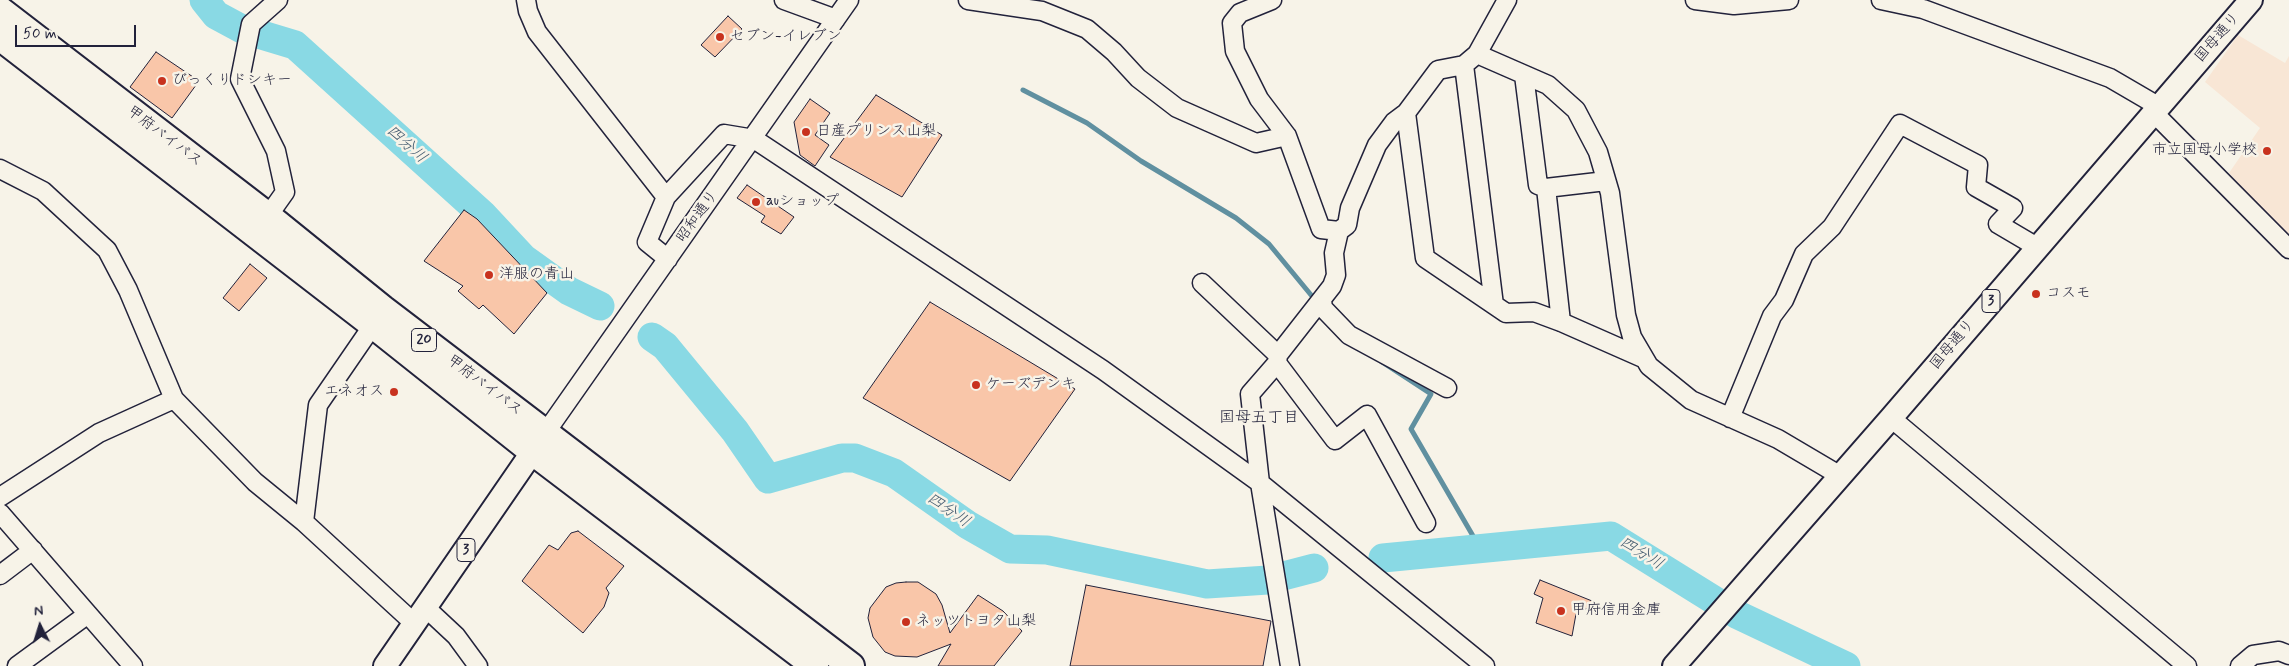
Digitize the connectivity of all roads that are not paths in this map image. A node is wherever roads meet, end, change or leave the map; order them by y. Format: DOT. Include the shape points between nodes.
graph roads {
  1 [pos="278,0"];
  2 [pos="526,0"];
  3 [pos="784,0"];
  4 [pos="849,0"];
  5 [pos="968,0"];
  6 [pos="1272,0"];
  7 [pos="1507,0"];
  8 [pos="1695,0"];
  9 [pos="1789,0"];
  10 [pos="1880,0"];
  11 [pos="2250,0"];
  12 [pos="1736,2"];
  13 [pos="1925,4"];
  14 [pos="1235,7"];
  15 [pos="0,10"];
  16 [pos="836,19"];
  17 [pos="0,37"];
  18 [pos="1470,59"];
  19 [pos="1524,75"];
  20 [pos="2156,109"];
  21 [pos="1406,113"];
  22 [pos="1287,136"];
  23 [pos="754,139"];
  24 [pos="0,169"];
  25 [pos="1606,181"];
  26 [pos="1546,188"];
  27 [pos="666,197"];
  28 [pos="268,216"];
  29 [pos="1339,231"];
  30 [pos="2037,247"];
  31 [pos="2289,248"];
  32 [pos="668,259"];
  33 [pos="1202,283"];
  34 [pos="1322,300"];
  35 [pos="1494,305"];
  36 [pos="1561,322"];
  37 [pos="373,325"];
  38 [pos="1277,359"];
  39 [pos="1645,359"];
  40 [pos="1447,388"];
  41 [pos="174,399"];
  42 [pos="1730,418"];
  43 [pos="1891,418"];
  44 [pos="539,442"];
  45 [pos="1839,475"];
  46 [pos="1260,483"];
  47 [pos="0,496"];
  48 [pos="0,513"];
  49 [pos="304,522"];
  50 [pos="1426,523"];
  51 [pos="33,550"];
  52 [pos="0,575"];
  53 [pos="88,614"];
  54 [pos="421,616"];
  55 [pos="2289,655"];
  56 [pos="17,666"];
  57 [pos="133,666"];
  58 [pos="385,666"];
  59 [pos="478,666"];
  60 [pos="815,666"];
  61 [pos="851,666"];
  62 [pos="1290,666"];
  63 [pos="1485,666"];
  64 [pos="1674,666"];
  65 [pos="2187,666"];
  66 [pos="2240,666"];
  1 -- 28 [label="street" via="251,24 240,79 276,151 285,192"];
  2 -- 27 [label="street" via="537,32"];
  3 -- 16 [label="street"];
  4 -- 16 [label="street, 昭和通り"];
  5 -- 22 [label="street" via="1042,11 1087,29 1138,78 1177,108 1256,143"];
  6 -- 14 [label="street"];
  7 -- 18 [label="street"];
  8 -- 12 [label="street"];
  9 -- 12 [label="street"];
  10 -- 13 [label="street"];
  11 -- 20 [label="main road, 国母通り / 3"];
  13 -- 20 [label="street" via="2110,78"];
  14 -- 22 [label="street" via="1232,24 1235,51 1259,99"];
  15 -- 28 [label="highway, 甲府バイパス / 20"];
  16 -- 23 [label="street, 昭和通り"];
  17 -- 37 [label="highway, 甲府バイパス / 20"];
  18 -- 19 [label="street"];
  18 -- 21 [label="street" via="1438,70"];
  18 -- 35 [label="street"];
  19 -- 25 [label="street" via="1548,85 1576,110 1598,152"];
  19 -- 26 [label="street" via="1538,185"];
  20 -- 30 [label="main road, 国母通り / 3"];
  20 -- 31 [label="street"];
  21 -- 29 [label="street" via="1394,122 1377,145 1350,208 1347,225"];
  21 -- 35 [label="street" via="1425,258"];
  22 -- 29 [label="street" via="1321,229"];
  23 -- 27 [label="street" via="724,134"];
  23 -- 32 [label="street, 昭和通り"];
  23 -- 46 [label="street" via="1103,370"];
  24 -- 41 [label="street" via="43,192 107,250 128,290"];
  25 -- 26 [label="street"];
  25 -- 39 [label="street" via="1626,315 1632,337"];
  26 -- 36 [label="street"];
  27 -- 32 [label="street" via="647,242"];
  28 -- 44 [label="highway, 甲府バイパス / 20"];
  29 -- 34 [label="street" via="1334,253 1336,275"];
  30 -- 42 [label="street" via="1998,224 2013,208 1976,187 1978,166 1900,124 1832,226 1804,254 1784,300 1772,316"];
  30 -- 43 [label="main road, 国母通り / 3"];
  32 -- 44 [label="street, 昭和通り"];
  33 -- 38 [label="street"];
  34 -- 38 [label="street"];
  34 -- 40 [label="street" via="1323,308 1349,334"];
  35 -- 36 [label="street" via="1506,313 1534,312"];
  36 -- 39 [label="street"];
  37 -- 44 [label="highway, 甲府バイパス / 20"];
  37 -- 49 [label="street" via="318,405"];
  38 -- 46 [label="street" via="1250,394"];
  38 -- 50 [label="street" via="1335,440 1367,415"];
  39 -- 42 [label="street" via="1690,400"];
  41 -- 47 [label="street" via="100,433"];
  41 -- 49 [label="street" via="256,482"];
  42 -- 45 [label="street" via="1778,439"];
  43 -- 45 [label="main road, 国母通り / 3"];
  43 -- 65 [label="street"];
  44 -- 54 [label="main road, 3"];
  44 -- 60 [label="highway, 甲府バイパス / 20"];
  44 -- 61 [label="highway, 甲府バイパス / 20"];
  45 -- 64 [label="main road, 国母通り / 3"];
  46 -- 62 [label="street"];
  46 -- 63 [label="street"];
  48 -- 51 [label="street"];
  49 -- 54 [label="street"];
  51 -- 52 [label="street"];
  51 -- 53 [label="street"];
  53 -- 56 [label="street"];
  53 -- 57 [label="street"];
  54 -- 58 [label="main road, 3"];
  54 -- 59 [label="street" via="456,636"];
  55 -- 66 [label="street" via="2279,651 2253,655"];
}
